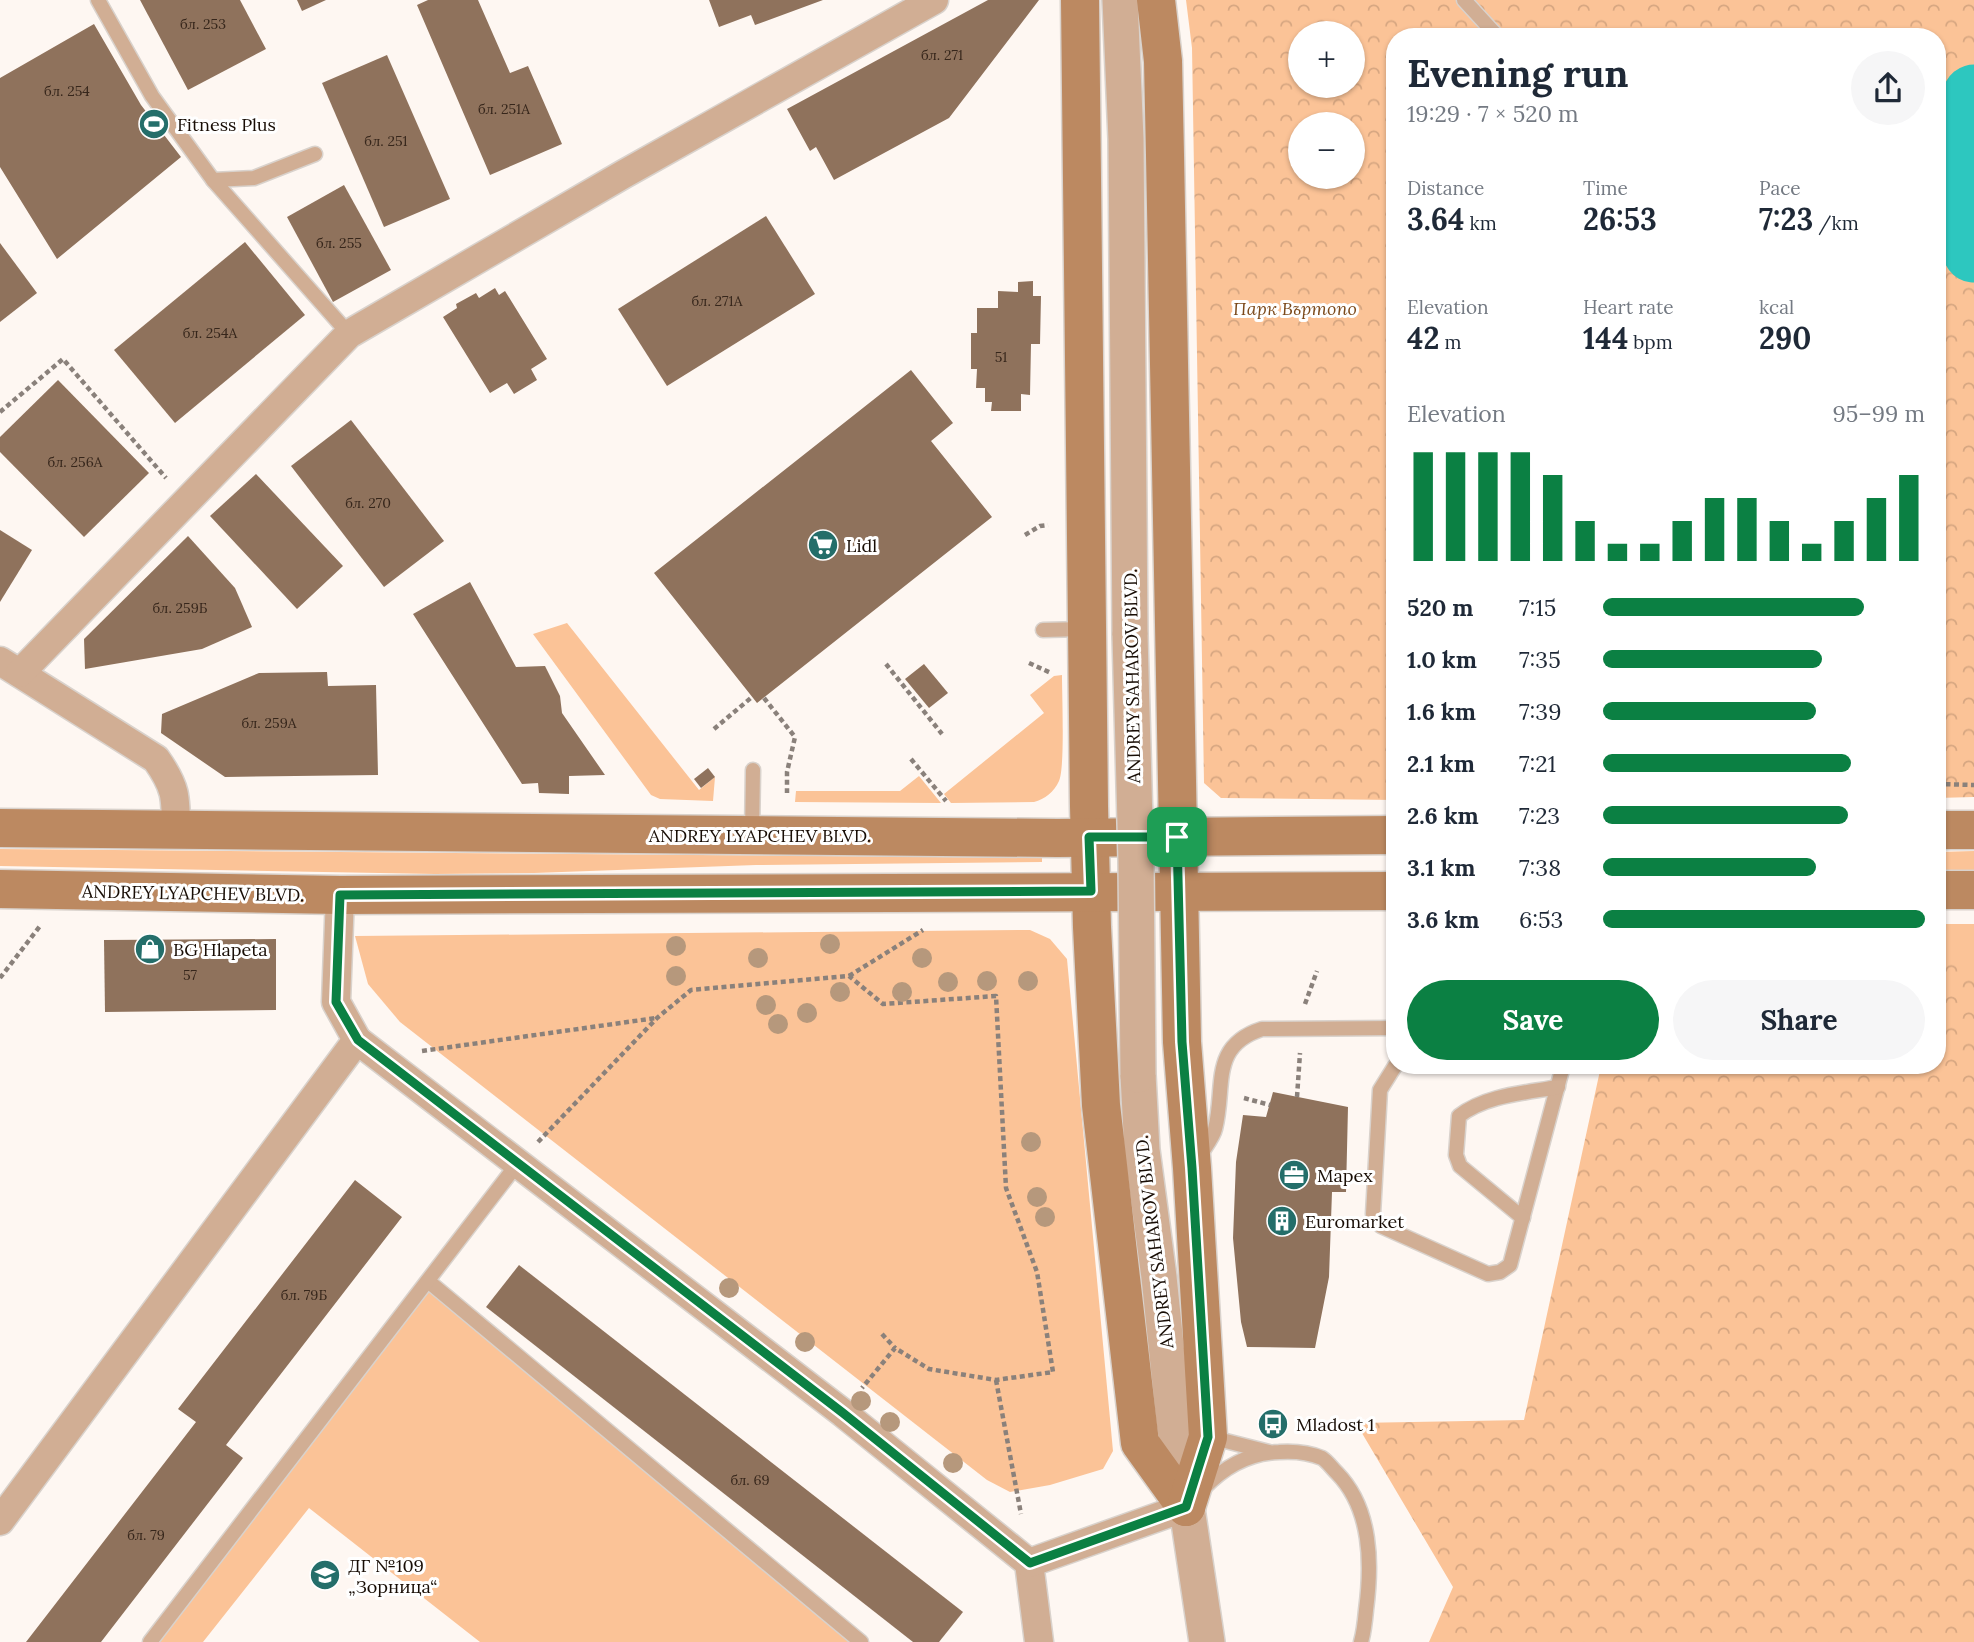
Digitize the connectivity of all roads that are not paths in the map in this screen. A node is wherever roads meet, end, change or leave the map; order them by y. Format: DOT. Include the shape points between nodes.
graph roads {
  1 [pos="98,0"];
  2 [pos="934,0"];
  3 [pos="1080,0"];
  4 [pos="1120,0"];
  5 [pos="1156,0"];
  6 [pos="1464,0"];
  7 [pos="1490,28"];
  8 [pos="315,154"];
  9 [pos="214,180"];
  10 [pos="349,334"];
  11 [pos="1086,629"];
  12 [pos="1043,630"];
  13 [pos="10,667"];
  14 [pos="753,770"];
  15 [pos="0,828"];
  16 [pos="1946,830"];
  17 [pos="1974,830"];
  18 [pos="176,831"];
  19 [pos="752,835"];
  20 [pos="1386,835"];
  21 [pos="1089,837"];
  22 [pos="1177,837"];
  23 [pos="0,889"];
  24 [pos="1178,890"];
  25 [pos="1946,890"];
  26 [pos="1974,890"];
  27 [pos="1091,891"];
  28 [pos="1386,891"];
  29 [pos="340,895"];
  30 [pos="1386,1028"];
  31 [pos="358,1040"];
  32 [pos="1390,1074"];
  33 [pos="1561,1074"];
  34 [pos="1558,1087"];
  35 [pos="518,1163"];
  36 [pos="1192,1168"];
  37 [pos="1523,1218"];
  38 [pos="428,1281"];
  39 [pos="1208,1437"];
  40 [pos="1270,1452"];
  41 [pos="1186,1507"];
  42 [pos="0,1521"];
  43 [pos="1030,1563"];
  44 [pos="150,1642"];
  45 [pos="860,1642"];
  46 [pos="1039,1642"];
  47 [pos="1207,1642"];
  48 [pos="1361,1642"];
  1 -- 9 [label="lane" via="152,96"];
  2 -- 10 [label="street"];
  3 -- 11 [label="main road"];
  4 -- 41 [label="street, ANDREY SAHAROV BLVD., bridge" via="1126,139 1138,1075 1142,1150"];
  5 -- 22 [label="main road" via="1164,88"];
  6 -- 7 [label="lane"];
  8 -- 9 [label="lane" via="254,178"];
  9 -- 10 [label="lane"];
  10 -- 13 [label="street" via="187,502"];
  11 -- 12 [label="lane"];
  11 -- 21 [label="main road"];
  13 -- 18 [label="street" via="156,759 171,779"];
  14 -- 19 [label="lane"];
  15 -- 18 [label="main road, ANDREY LYAPCHEV BLVD."];
  16 -- 17 [label="main road"];
  18 -- 19 [label="main road, ANDREY LYAPCHEV BLVD."];
  19 -- 21 [label="main road, ANDREY LYAPCHEV BLVD."];
  20 -- 22 [label="main road, ANDREY LYAPCHEV BLVD."];
  21 -- 22 [label="main road, ANDREY LYAPCHEV BLVD."];
  21 -- 27 [label="main road"];
  22 -- 24 [label="main road"];
  23 -- 29 [label="main road, ANDREY LYAPCHEV BLVD."];
  24 -- 27 [label="main road, ANDREY LYAPCHEV BLVD."];
  24 -- 28 [label="main road, ANDREY LYAPCHEV BLVD."];
  24 -- 36 [label="main road" via="1182,1042"];
  25 -- 26 [label="main road"];
  27 -- 29 [label="main road, ANDREY LYAPCHEV BLVD."];
  27 -- 41 [label="main road" via="1101,1105 1140,1443"];
  29 -- 31 [label="street" via="336,1002"];
  30 -- 36 [label="lane" via="1262,1029 1236,1041 1221,1077 1215,1131"];
  31 -- 35 [label="street"];
  31 -- 42 [label="street"];
  32 -- 37 [label="lane" via="1380,1090 1378,1116 1373,1214 1381,1226 1488,1274 1510,1265"];
  33 -- 34 [label="lane"];
  34 -- 37 [label="lane"];
  34 -- 37 [label="lane" via="1489,1101 1459,1116 1456,1155 1460,1167"];
  35 -- 38 [label="lane"];
  35 -- 43 [label="street"];
  36 -- 39 [label="main road"];
  38 -- 44 [label="lane"];
  38 -- 45 [label="lane"];
  39 -- 40 [label="lane"];
  39 -- 41 [label="main road"];
  40 -- 41 [label="lane" via="1223,1469"];
  40 -- 48 [label="lane" via="1296,1451 1324,1459 1344,1480 1359,1507 1368,1541 1369,1587"];
  41 -- 43 [label="street"];
  41 -- 47 [label="street, ANDREY SAHAROV BLVD."];
  43 -- 46 [label="street"];
}
